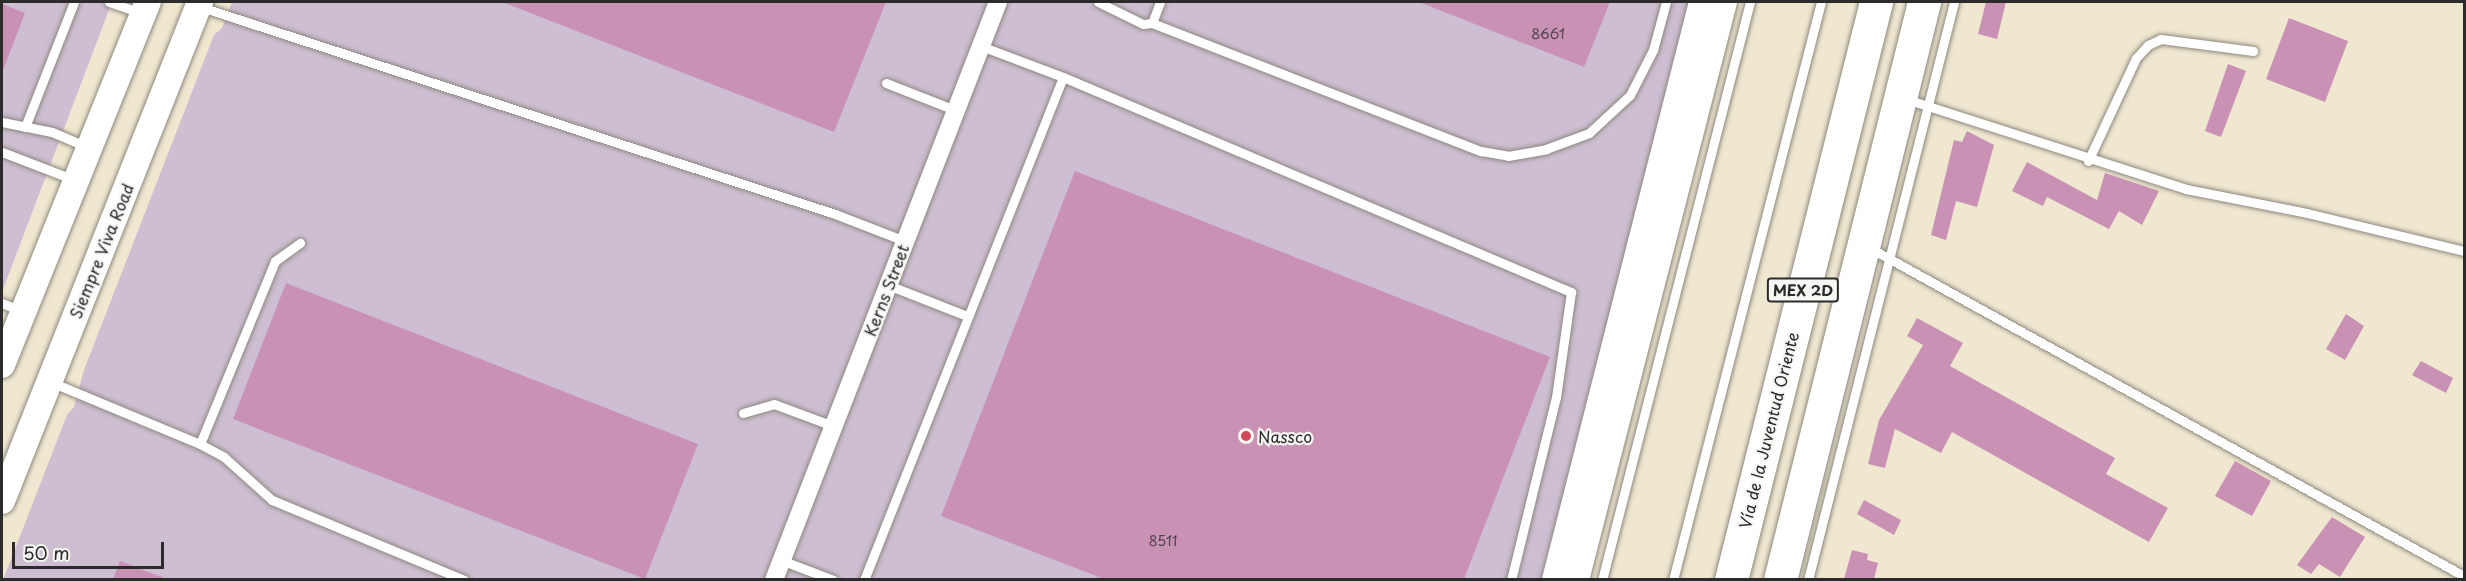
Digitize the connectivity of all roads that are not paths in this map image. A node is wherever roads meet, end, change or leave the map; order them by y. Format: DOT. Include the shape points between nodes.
graph roads {
  1 [pos="74,2"];
  2 [pos="109,2"];
  3 [pos="998,2"];
  4 [pos="1098,2"];
  5 [pos="1160,2"];
  6 [pos="1666,2"];
  7 [pos="1702,2"];
  8 [pos="1724,2"];
  9 [pos="1750,2"];
  10 [pos="1821,2"];
  11 [pos="1876,2"];
  12 [pos="1924,2"];
  13 [pos="1954,2"];
  14 [pos="199,4"];
  15 [pos="146,8"];
  16 [pos="1152,22"];
  17 [pos="981,46"];
  18 [pos="2253,51"];
  19 [pos="1063,77"];
  20 [pos="886,83"];
  21 [pos="1915,101"];
  22 [pos="956,110"];
  23 [pos="2,122"];
  24 [pos="25,127"];
  25 [pos="90,148"];
  26 [pos="2,153"];
  27 [pos="2088,161"];
  28 [pos="78,181"];
  29 [pos="905,241"];
  30 [pos="300,243"];
  31 [pos="2464,251"];
  32 [pos="1877,252"];
  33 [pos="888,285"];
  34 [pos="13,308"];
  35 [pos="967,316"];
  36 [pos="2,365"];
  37 [pos="49,382"];
  38 [pos="743,413"];
  39 [pos="833,426"];
  40 [pos="200,444"];
  41 [pos="2,501"];
  42 [pos="781,560"];
  43 [pos="2464,576"];
  44 [pos="464,579"];
  45 [pos="774,579"];
  46 [pos="833,579"];
  47 [pos="864,579"];
  48 [pos="1511,579"];
  49 [pos="1555,579"];
  50 [pos="1576,579"];
  51 [pos="1602,579"];
  52 [pos="1673,579"];
  53 [pos="1731,579"];
  54 [pos="1780,579"];
  55 [pos="1808,579"];
  1 -- 24 [label="lane"];
  2 -- 15 [label="lane"];
  3 -- 17 [label="street, Kerns Street"];
  4 -- 16 [label="lane" via="1143,24"];
  5 -- 16 [label="lane"];
  6 -- 16 [label="lane" via="1653,50 1630,95 1588,133 1546,149 1508,156 1481,151"];
  7 -- 49 [label="main road"];
  8 -- 50 [label="main road"];
  9 -- 51 [label="lane"];
  10 -- 52 [label="lane"];
  11 -- 53 [label="highway, Vía de la Juventud Oriente / MEX 2D"];
  12 -- 21 [label="highway, MEX 2D"];
  13 -- 21 [label="lane"];
  14 -- 29 [label="lane" via="835,214"];
  14 -- 37 [label="main road, Siempre Viva Road"];
  15 -- 25 [label="main road"];
  17 -- 19 [label="lane"];
  17 -- 22 [label="street, Kerns Street"];
  18 -- 27 [label="lane" via="2161,39 2148,45 2136,58"];
  19 -- 35 [label="lane"];
  19 -- 48 [label="lane" via="1571,292 1556,397"];
  20 -- 22 [label="lane"];
  21 -- 27 [label="lane"];
  21 -- 32 [label="highway, MEX 2D"];
  22 -- 29 [label="street, Kerns Street"];
  23 -- 24 [label="lane"];
  24 -- 25 [label="lane" via="52,132"];
  25 -- 28 [label="main road"];
  26 -- 28 [label="lane"];
  27 -- 31 [label="lane" via="2186,189"];
  28 -- 34 [label="main road"];
  29 -- 33 [label="street, Kerns Street"];
  30 -- 40 [label="lane" via="275,261"];
  32 -- 43 [label="lane"];
  32 -- 54 [label="highway, MEX 2D"];
  32 -- 55 [label="lane"];
  33 -- 35 [label="lane"];
  33 -- 39 [label="street, Kerns Street"];
  34 -- 36 [label="main road"];
  35 -- 47 [label="lane"];
  37 -- 40 [label="lane"];
  37 -- 41 [label="main road, Siempre Viva Road"];
  38 -- 39 [label="lane" via="774,404"];
  39 -- 42 [label="street, Kerns Street"];
  40 -- 44 [label="lane" via="232,463 272,500"];
  42 -- 45 [label="street, Kerns Street"];
  42 -- 46 [label="lane"];
}
